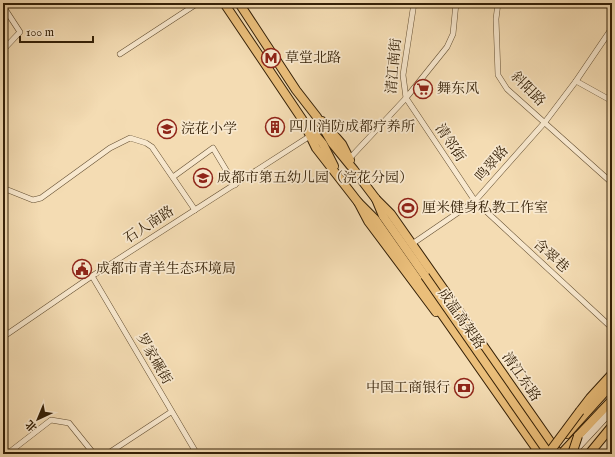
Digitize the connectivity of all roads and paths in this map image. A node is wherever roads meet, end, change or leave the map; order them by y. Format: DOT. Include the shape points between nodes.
graph roads {
  1 [pos="198,3"];
  2 [pos="224,3"];
  3 [pos="238,3"];
  4 [pos="414,3"];
  5 [pos="456,3"];
  6 [pos="498,3"];
  7 [pos="3,6"];
  8 [pos="612,28"];
  9 [pos="3,50"];
  10 [pos="120,54"];
  11 [pos="576,81"];
  12 [pos="406,98"];
  13 [pos="612,101"];
  14 [pos="317,116"];
  15 [pos="302,119"];
  16 [pos="545,122"];
  17 [pos="310,136"];
  18 [pos="350,158"];
  19 [pos="354,170"];
  20 [pos="173,177"];
  21 [pos="341,179"];
  22 [pos="612,183"];
  23 [pos="235,184"];
  24 [pos="3,188"];
  25 [pos="376,199"];
  26 [pos="358,202"];
  27 [pos="475,202"];
  28 [pos="195,210"];
  29 [pos="412,244"];
  30 [pos="92,276"];
  31 [pos="421,278"];
  32 [pos="612,328"];
  33 [pos="3,337"];
  34 [pos="612,374"];
  35 [pos="612,382"];
  36 [pos="612,400"];
  37 [pos="612,410"];
  38 [pos="171,412"];
  39 [pos="612,426"];
  40 [pos="578,436"];
  41 [pos="554,446"];
  42 [pos="7,454"];
  43 [pos="94,454"];
  44 [pos="107,454"];
  45 [pos="197,454"];
  46 [pos="538,454"];
  47 [pos="545,454"];
  48 [pos="549,454"];
  49 [pos="560,454"];
  50 [pos="572,454"];
  51 [pos="589,454"];
  1 -- 10 [label="street"];
  2 -- 15 [label="main road"];
  3 -- 14 [label="main road, 清江东路" via="296,90"];
  4 -- 12 [label="street, 清江南街" via="403,75"];
  5 -- 12 [label="street" via="452,34 447,47"];
  6 -- 16 [label="street, 斜阳路" via="498,75 507,89"];
  7 -- 9 [label="street" via="20,32"];
  8 -- 11 [label="street, 斜阳路"];
  11 -- 13 [label="street"];
  11 -- 16 [label="street, 斜阳路"];
  12 -- 18 [label="street, 清江南街"];
  12 -- 27 [label="street, 清邻街"];
  14 -- 18 [label="main road, 清江东路" via="328,126"];
  14 -- 19 [label="main road, 清江东路" via="332,143"];
  15 -- 17 [label="main road"];
  15 -- 21 [label="main road" via="324,144"];
  16 -- 22 [label="street"];
  16 -- 27 [label="street, 鸣翠路"];
  17 -- 21 [label="main road" via="316,148"];
  17 -- 23 [label="street, 石人南路"];
  18 -- 19 [label="main road, 清江东路"];
  19 -- 25 [label="main road, 清江东路"];
  20 -- 23 [label="street" via="213,148"];
  20 -- 24 [label="street" via="152,147 130,138 110,148 41,198 33,200"];
  20 -- 28 [label="street"];
  21 -- 26 [label="main road"];
  23 -- 28 [label="street, 石人南路"];
  25 -- 29 [label="main road, 清江东路" via="391,214"];
  25 -- 31 [label="main road, 成温高架路" via="383,216"];
  26 -- 31 [label="main road, 成温高架路" via="375,219"];
  26 -- 46 [label="main road" via="368,221"];
  27 -- 29 [label="street, 鸣翠路"];
  27 -- 32 [label="street, 含翠巷"];
  28 -- 30 [label="street, 石人南路"];
  29 -- 41 [label="main road, 清江东路"];
  30 -- 33 [label="street, 石人南路"];
  30 -- 38 [label="street, 罗家碾街"];
  31 -- 46 [label="main road, 成温高架路"];
  31 -- 48 [label="main road, 成温高架路, bridge"];
  34 -- 41 [label="main road, bridge" via="590,398"];
  35 -- 41 [label="main road, bridge"];
  36 -- 40 [label="main road"];
  37 -- 50 [label="main road"];
  38 -- 44 [label="street"];
  38 -- 45 [label="street, 罗家碾街"];
  39 -- 51 [label="main road"];
  40 -- 49 [label="main road"];
  40 -- 50 [label="main road, bridge"];
  41 -- 47 [label="main road"];
  41 -- 48 [label="main road, bridge"];
  41 -- 49 [label="main road, 清江东路"];
  42 -- 43 [label="street" via="51,420 69,423"];
}
